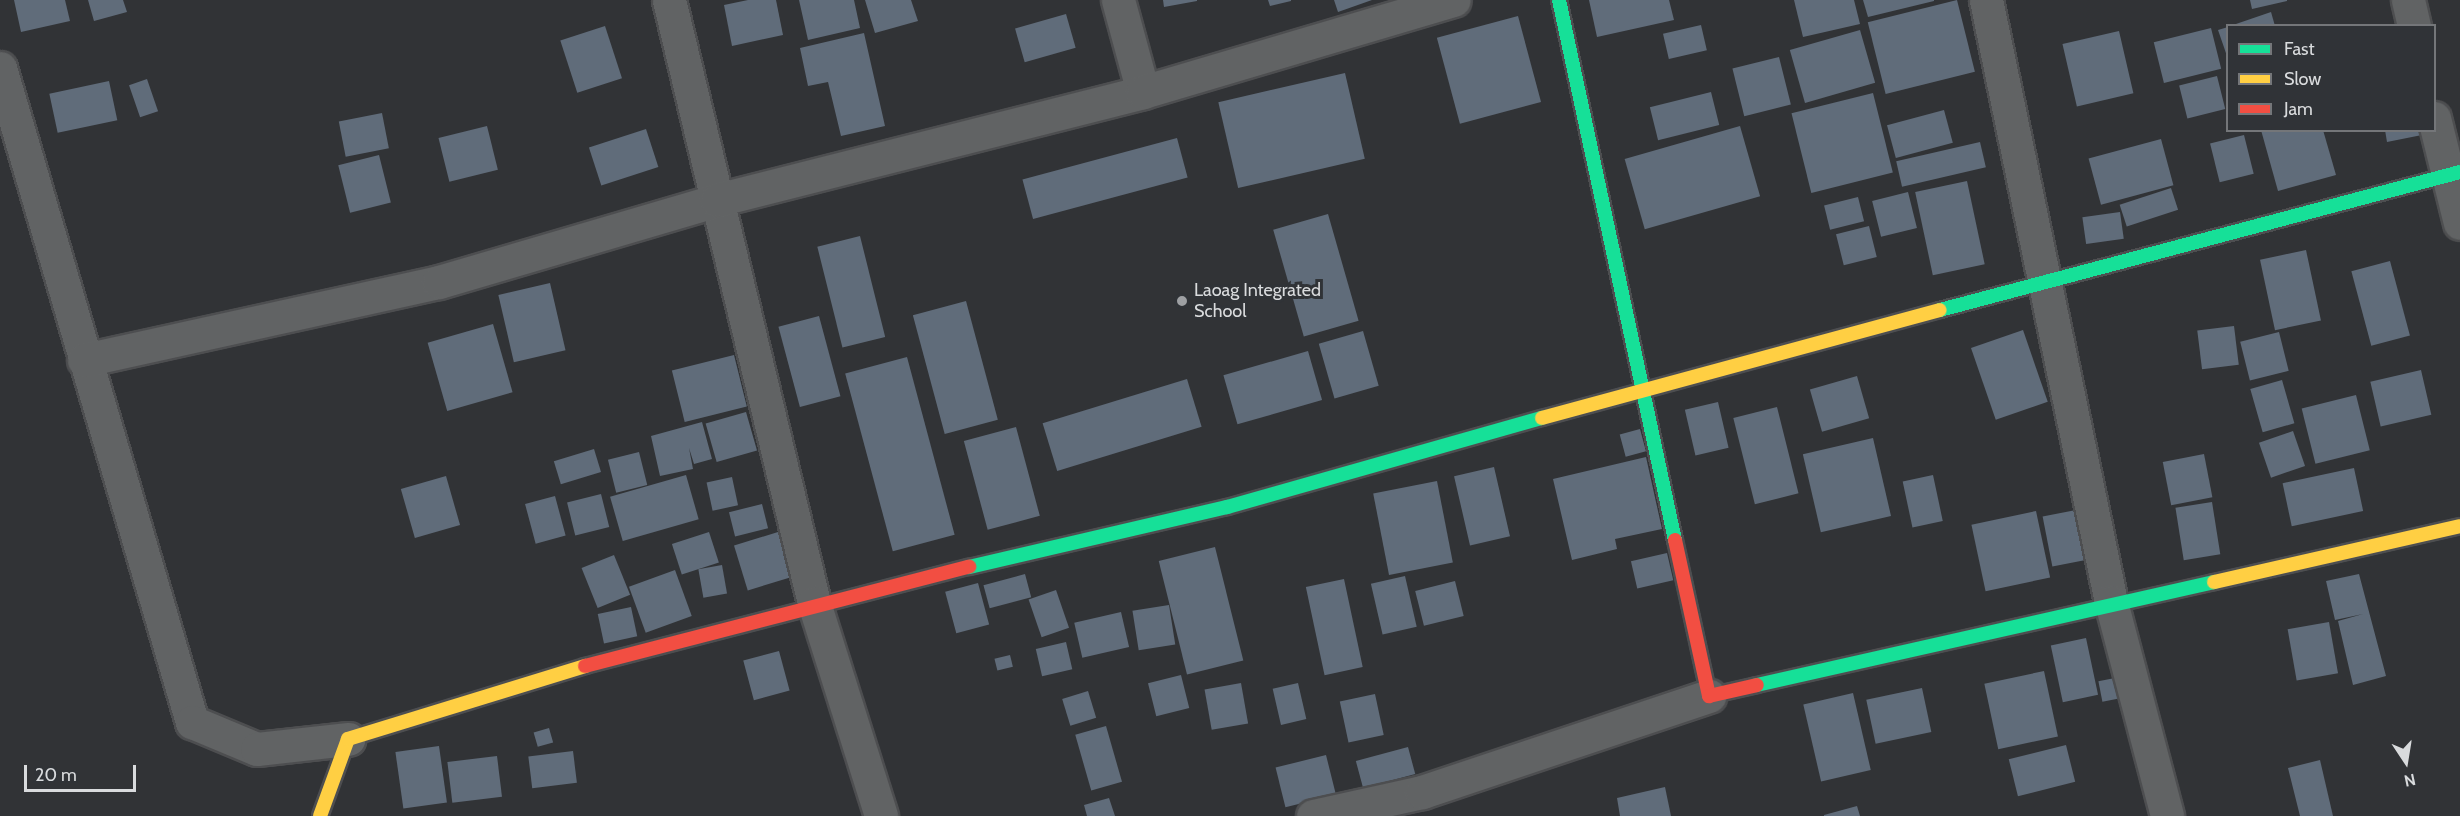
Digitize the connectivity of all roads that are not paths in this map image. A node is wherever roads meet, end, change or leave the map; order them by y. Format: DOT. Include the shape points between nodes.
graph roads {
  1 [pos="669,0"];
  2 [pos="1118,0"];
  3 [pos="1454,0"];
  4 [pos="1559,0"];
  5 [pos="1986,0"];
  6 [pos="2408,0"];
  7 [pos="2414,24"];
  8 [pos="0,68"];
  9 [pos="1143,92"];
  10 [pos="2436,124"];
  11 [pos="2454,173"];
  12 [pos="717,200"];
  13 [pos="2460,223"];
  14 [pos="2048,285"];
  15 [pos="84,360"];
  16 [pos="1644,389"];
  17 [pos="2460,526"];
  18 [pos="2111,602"];
  19 [pos="814,603"];
  20 [pos="1709,696"];
  21 [pos="348,739"];
  22 [pos="320,816"];
  23 [pos="881,816"];
  24 [pos="1313,816"];
  25 [pos="2167,816"];
  1 -- 12 [label="street"];
  2 -- 9 [label="street"];
  3 -- 9 [label="street"];
  4 -- 16 [label="street"];
  5 -- 14 [label="street"];
  6 -- 7 [label="street"];
  8 -- 15 [label="street"];
  9 -- 12 [label="street"];
  10 -- 11 [label="street"];
  11 -- 13 [label="street"];
  11 -- 14 [label="street"];
  12 -- 15 [label="street" via="439,282"];
  12 -- 19 [label="street"];
  14 -- 16 [label="street"];
  14 -- 18 [label="street"];
  15 -- 21 [label="street" via="192,722 257,748"];
  16 -- 19 [label="street" via="1227,507"];
  16 -- 20 [label="street"];
  17 -- 18 [label="street"];
  18 -- 20 [label="street"];
  18 -- 25 [label="street"];
  19 -- 21 [label="street" via="603,660"];
  19 -- 23 [label="street"];
  20 -- 24 [label="street" via="1422,792"];
  21 -- 22 [label="street"];
}
